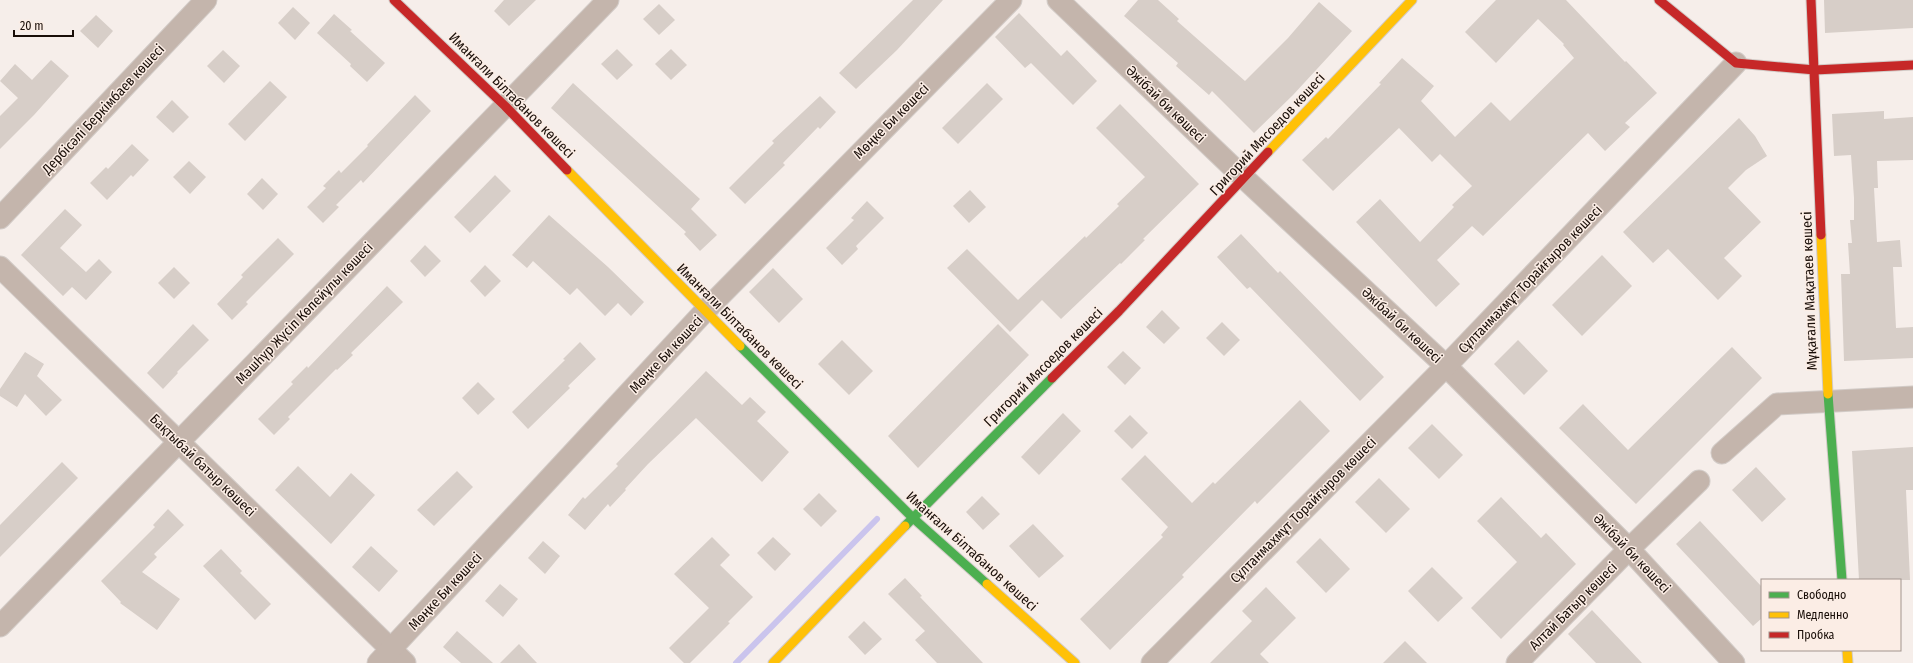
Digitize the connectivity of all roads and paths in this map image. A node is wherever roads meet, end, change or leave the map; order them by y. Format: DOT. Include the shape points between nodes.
graph roads {
  1 [pos="206,0"];
  2 [pos="394,0"];
  3 [pos="608,0"];
  4 [pos="1011,0"];
  5 [pos="1058,0"];
  6 [pos="1412,0"];
  7 [pos="1659,0"];
  8 [pos="1811,0"];
  9 [pos="1736,63"];
  10 [pos="1913,65"];
  11 [pos="1815,70"];
  12 [pos="505,106"];
  13 [pos="1244,178"];
  14 [pos="0,218"];
  15 [pos="0,267"];
  16 [pos="705,311"];
  17 [pos="1446,366"];
  18 [pos="1913,397"];
  19 [pos="1828,401"];
  20 [pos="179,442"];
  21 [pos="1722,453"];
  22 [pos="1699,481"];
  23 [pos="913,518"];
  24 [pos="1630,549"];
  25 [pos="1842,579"];
  26 [pos="0,626"];
  27 [pos="1847,651"];
  28 [pos="392,658"];
  29 [pos="773,663"];
  30 [pos="1075,663"];
  31 [pos="1152,663"];
  32 [pos="1517,663"];
  33 [pos="1734,663"];
  34 [pos="1848,663"];
  1 -- 14 [label="street, Дербісәлі Беркімбаев көшесі"];
  2 -- 12 [label="street, Иманғали Білтабанов көшесі"];
  3 -- 12 [label="street, Мәшһүр Жүсіп Көпейұлы көшесі"];
  4 -- 16 [label="street, Мөңке Би көшесі"];
  5 -- 13 [label="street, Әжібай би көшесі"];
  6 -- 13 [label="street, Григорий Мясоедов көшесі"];
  7 -- 9 [label="street"];
  8 -- 11 [label="street, Мұқағали Мақатаев көшесі"];
  9 -- 11 [label="street"];
  9 -- 17 [label="street, Сұлтанмахмұт Торайғыров көшесі"];
  10 -- 11 [label="street"];
  11 -- 19 [label="street, Мұқағали Мақатаев көшесі"];
  12 -- 16 [label="street, Иманғали Білтабанов көшесі"];
  12 -- 20 [label="street, Мәшһүр Жүсіп Көпейұлы көшесі"];
  13 -- 17 [label="street, Әжібай би көшесі"];
  13 -- 23 [label="street, Григорий Мясоедов көшесі" via="1119,311"];
  15 -- 20 [label="street, Бақтыбай батыр көшесі"];
  16 -- 23 [label="street, Иманғали Білтабанов көшесі"];
  16 -- 28 [label="street, Мөңке Би көшесі"];
  17 -- 24 [label="street, Әжібай би көшесі"];
  17 -- 31 [label="street, Сұлтанмахмұт Торайғыров көшесі"];
  18 -- 19 [label="street"];
  19 -- 21 [label="street" via="1777,404"];
  19 -- 25 [label="street, Мұқағали Мақатаев көшесі"];
  20 -- 26 [label="street, Мәшһүр Жүсіп Көпейұлы көшесі"];
  20 -- 28 [label="street, Бақтыбай батыр көшесі"];
  22 -- 24 [label="street, Алтай Батыр көшесі"];
  23 -- 29 [label="street, Григорий Мясоедов көшесі"];
  23 -- 30 [label="street, Иманғали Білтабанов көшесі"];
  24 -- 32 [label="street, Алтай Батыр көшесі"];
  24 -- 33 [label="street, Әжібай би көшесі"];
  27 -- 34 [label="street"];
}
